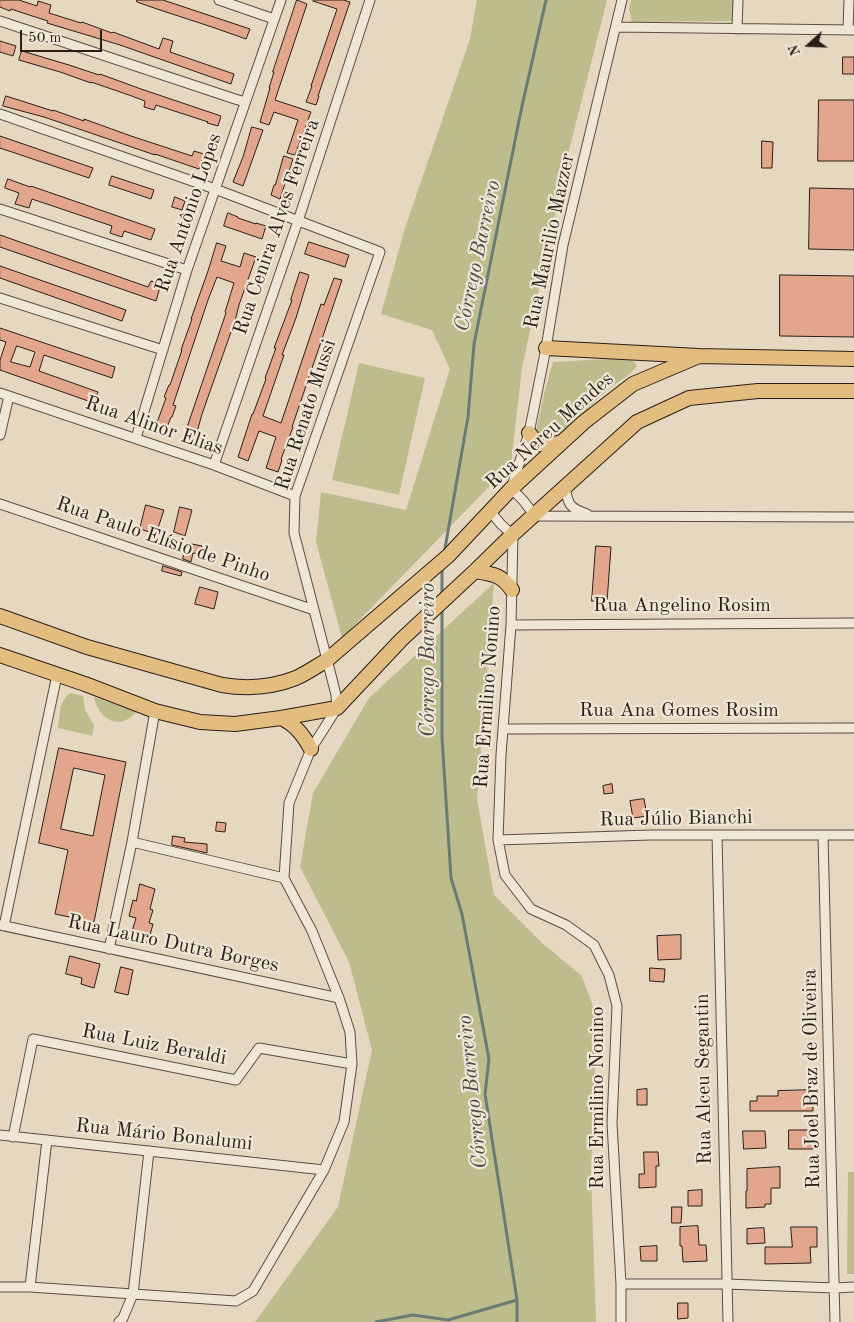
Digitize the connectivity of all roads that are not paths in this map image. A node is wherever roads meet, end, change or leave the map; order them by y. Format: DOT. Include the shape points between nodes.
graph roads {
  1 [pos="219,0"];
  2 [pos="281,0"];
  3 [pos="370,0"];
  4 [pos="622,0"];
  5 [pos="738,0"];
  6 [pos="849,0"];
  7 [pos="274,19"];
  8 [pos="0,21"];
  9 [pos="616,27"];
  10 [pos="737,28"];
  11 [pos="851,30"];
  12 [pos="245,102"];
  13 [pos="0,114"];
  14 [pos="215,189"];
  15 [pos="0,208"];
  16 [pos="298,221"];
  17 [pos="187,270"];
  18 [pos="0,298"];
  19 [pos="546,348"];
  20 [pos="163,350"];
  21 [pos="699,356"];
  22 [pos="854,359"];
  23 [pos="854,391"];
  24 [pos="4,394"];
  25 [pos="529,433"];
  26 [pos="0,435"];
  27 [pos="136,438"];
  28 [pos="562,442"];
  29 [pos="214,465"];
  30 [pos="564,487"];
  31 [pos="511,489"];
  32 [pos="295,496"];
  33 [pos="0,504"];
  34 [pos="491,511"];
  35 [pos="534,516"];
  36 [pos="594,517"];
  37 [pos="854,517"];
  38 [pos="513,534"];
  39 [pos="476,572"];
  40 [pos="512,590"];
  41 [pos="314,610"];
  42 [pos="0,616"];
  43 [pos="854,623"];
  44 [pos="511,625"];
  45 [pos="0,654"];
  46 [pos="327,660"];
  47 [pos="56,674"];
  48 [pos="337,708"];
  49 [pos="155,711"];
  50 [pos="281,718"];
  51 [pos="854,728"];
  52 [pos="504,729"];
  53 [pos="310,749"];
  54 [pos="716,835"];
  55 [pos="823,835"];
  56 [pos="854,835"];
  57 [pos="498,840"];
  58 [pos="132,842"];
  59 [pos="284,878"];
  60 [pos="2,926"];
  61 [pos="109,949"];
  62 [pos="339,998"];
  63 [pos="352,1064"];
  64 [pos="0,1135"];
  65 [pos="13,1137"];
  66 [pos="47,1140"];
  67 [pos="149,1151"];
  68 [pos="324,1170"];
  69 [pos="621,1284"];
  70 [pos="726,1284"];
  71 [pos="0,1286"];
  72 [pos="30,1287"];
  73 [pos="854,1287"];
  74 [pos="835,1288"];
  75 [pos="133,1294"];
  76 [pos="119,1322"];
  77 [pos="621,1322"];
  78 [pos="728,1322"];
  79 [pos="835,1322"];
  1 -- 7 [label="street"];
  2 -- 7 [label="street, Rua Antônio Lopes"];
  3 -- 16 [label="street, Rua Cenira Alves Ferreira"];
  4 -- 9 [label="street, Rua Maurilio Mazzer"];
  5 -- 10 [label="street"];
  6 -- 11 [label="street"];
  7 -- 12 [label="street, Rua Antônio Lopes"];
  8 -- 12 [label="street"];
  9 -- 10 [label="street"];
  9 -- 19 [label="street, Rua Maurilio Mazzer" via="563,245"];
  10 -- 11 [label="street"];
  12 -- 14 [label="street, Rua Antônio Lopes"];
  13 -- 14 [label="street"];
  14 -- 16 [label="street"];
  14 -- 17 [label="street, Rua Antônio Lopes"];
  15 -- 17 [label="street"];
  16 -- 29 [label="street, Rua Cenira Alves Ferreira"];
  16 -- 32 [label="street, Rua Renato Mussi" via="380,252"];
  17 -- 20 [label="street, Rua Antônio Lopes"];
  18 -- 20 [label="street"];
  19 -- 21 [label="main road"];
  19 -- 25 [label="street, Rua Maurilio Mazzer"];
  20 -- 27 [label="street, Rua Antônio Lopes"];
  21 -- 22 [label="main road, Rua Nereu Mendes"];
  21 -- 28 [label="main road, Rua Nereu Mendes" via="632,384"];
  23 -- 30 [label="main road" via="758,390 689,398 637,422"];
  24 -- 26 [label="street"];
  24 -- 27 [label="street, Rua Alinor Elias"];
  25 -- 28 [label="main road" via="536,442 546,445"];
  25 -- 31 [label="street, Rua Maurilio Mazzer"];
  27 -- 29 [label="street, Rua Alinor Elias"];
  28 -- 31 [label="main road, Rua Nereu Mendes"];
  29 -- 32 [label="street, Rua Alinor Elias"];
  30 -- 35 [label="main road"];
  30 -- 36 [label="street" via="568,503"];
  31 -- 34 [label="main road, Rua Nereu Mendes"];
  31 -- 35 [label="street" via="524,500"];
  32 -- 41 [label="street, Rua Renato Mussi" via="294,533"];
  33 -- 41 [label="street, Rua Paulo Elísio de Pinho"];
  34 -- 38 [label="street" via="497,521"];
  34 -- 46 [label="main road, Rua Nereu Mendes" via="448,556"];
  35 -- 36 [label="street"];
  35 -- 38 [label="main road"];
  36 -- 37 [label="street"];
  38 -- 39 [label="main road"];
  38 -- 40 [label="street, Rua Ermilino Nonino"];
  39 -- 40 [label="main road" via="495,575 508,583"];
  39 -- 48 [label="main road" via="401,640"];
  40 -- 44 [label="street, Rua Ermilino Nonino"];
  41 -- 46 [label="street, Rua Renato Mussi"];
  42 -- 46 [label="main road, Rua Nereu Mendes" via="87,647 230,686 254,687 281,682"];
  43 -- 44 [label="street, Rua Angelino Rosim"];
  44 -- 52 [label="street, Rua Ermilino Nonino"];
  45 -- 47 [label="main road"];
  46 -- 48 [label="street, Rua Renato Mussi"];
  47 -- 49 [label="main road"];
  47 -- 60 [label="street"];
  48 -- 50 [label="main road"];
  48 -- 53 [label="street"];
  49 -- 50 [label="main road" via="217,724"];
  49 -- 58 [label="street"];
  50 -- 53 [label="main road" via="295,726"];
  51 -- 52 [label="street, Rua Ana Gomes Rosim"];
  52 -- 57 [label="street, Rua Ermilino Nonino"];
  53 -- 59 [label="street" via="289,803"];
  54 -- 55 [label="street, Rua Júlio Bianchi"];
  54 -- 57 [label="street, Rua Júlio Bianchi"];
  54 -- 70 [label="street, Rua Alceu Segantin"];
  55 -- 56 [label="street, Rua Júlio Bianchi"];
  55 -- 74 [label="street, Rua Joel Braz de Oliveira"];
  57 -- 69 [label="street, Rua Ermilino Nonino" via="505,875 531,909 566,925 594,945 609,975 617,1006 612,1123"];
  58 -- 59 [label="street"];
  58 -- 61 [label="street"];
  59 -- 62 [label="street" via="312,931"];
  60 -- 61 [label="street, Rua Lauro Dutra Borges"];
  61 -- 62 [label="street, Rua Lauro Dutra Borges"];
  62 -- 63 [label="street" via="350,1032"];
  63 -- 65 [label="street, Rua Luiz Beraldi" via="259,1048 236,1080 33,1039"];
  63 -- 68 [label="street" via="344,1122"];
  64 -- 65 [label="street, Rua Mário Bonalumi"];
  65 -- 66 [label="street, Rua Mário Bonalumi"];
  66 -- 67 [label="street, Rua Mário Bonalumi"];
  66 -- 72 [label="street"];
  67 -- 68 [label="street, Rua Mário Bonalumi"];
  67 -- 75 [label="street"];
  68 -- 75 [label="street" via="253,1291 236,1300"];
  69 -- 70 [label="street"];
  69 -- 77 [label="street, Rua Ermilino Nonino"];
  70 -- 74 [label="street"];
  70 -- 78 [label="street, Rua Alceu Segantin"];
  71 -- 72 [label="street"];
  72 -- 75 [label="street"];
  73 -- 74 [label="street"];
  74 -- 79 [label="street, Rua Joel Braz de Oliveira"];
  75 -- 76 [label="street"];
}
